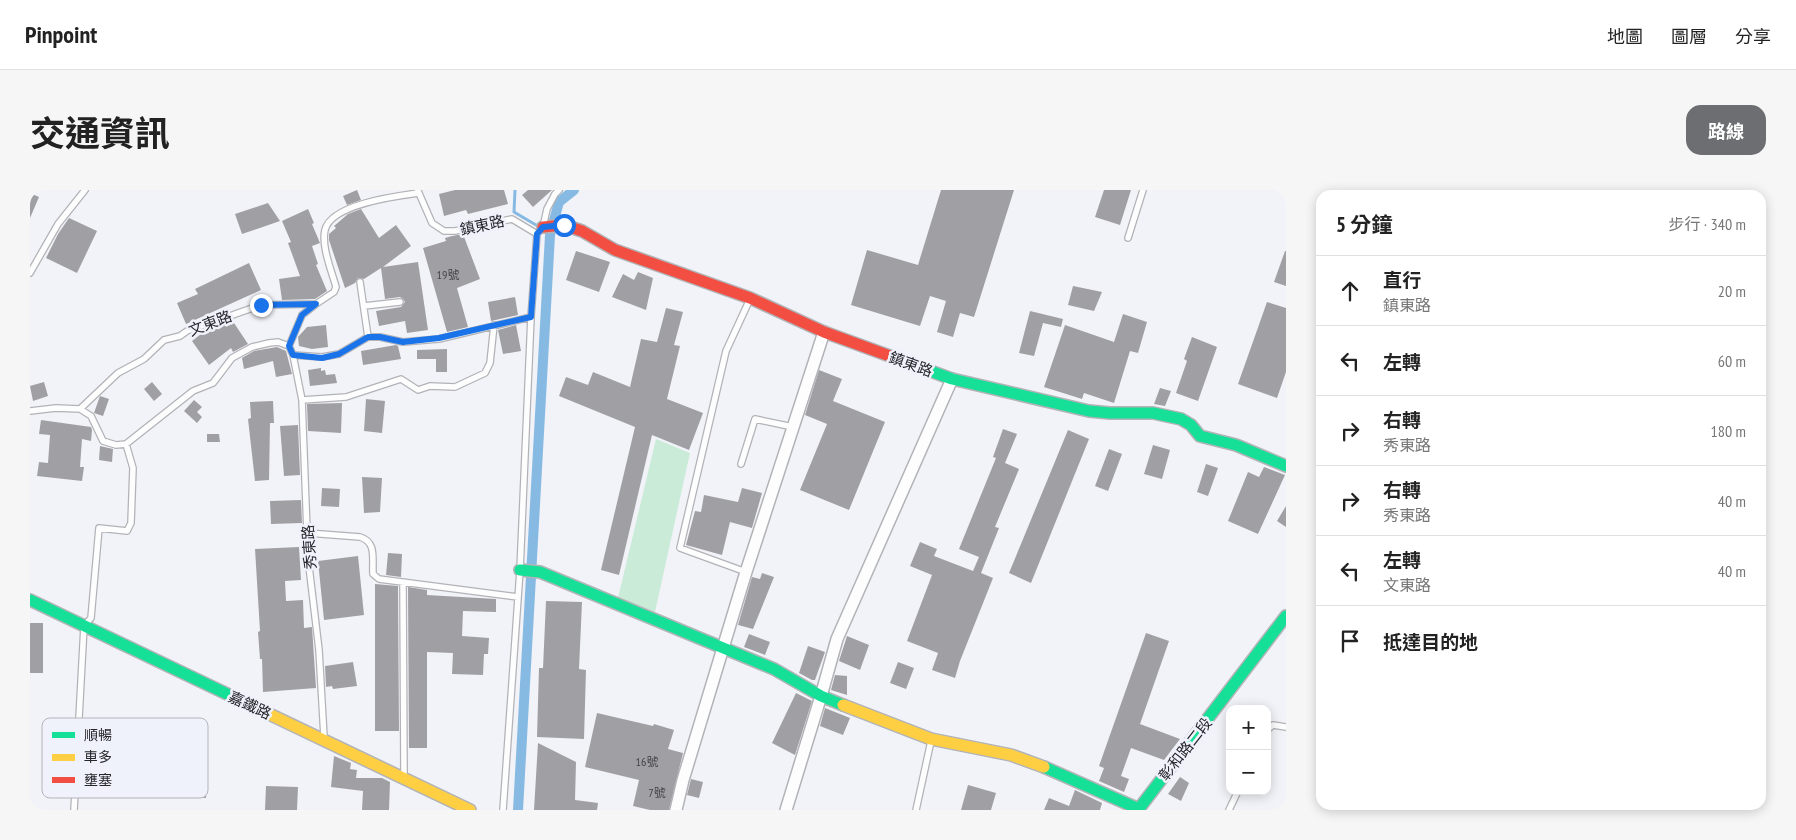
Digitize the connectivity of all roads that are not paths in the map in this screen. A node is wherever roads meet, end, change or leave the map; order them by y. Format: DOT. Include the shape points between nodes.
graph roads {
  1 [pos="85,190"];
  2 [pos="560,190"];
  3 [pos="1143,190"];
  4 [pos="418,192"];
  5 [pos="540,230"];
  6 [pos="1128,238"];
  7 [pos="30,273"];
  8 [pos="360,282"];
  9 [pos="750,298"];
  10 [pos="400,302"];
  11 [pos="316,304"];
  12 [pos="364,306"];
  13 [pos="531,317"];
  14 [pos="494,325"];
  15 [pos="824,332"];
  16 [pos="368,337"];
  17 [pos="289,346"];
  18 [pos="293,355"];
  19 [pos="952,379"];
  20 [pos="302,400"];
  21 [pos="80,409"];
  22 [pos="30,411"];
  23 [pos="793,426"];
  24 [pos="126,444"];
  25 [pos="741,464"];
  26 [pos="1286,466"];
  27 [pos="308,533"];
  28 [pos="524,570"];
  29 [pos="746,572"];
  30 [pos="403,583"];
  31 [pos="518,596"];
  32 [pos="30,600"];
  33 [pos="1286,616"];
  34 [pos="84,626"];
  35 [pos="722,648"];
  36 [pos="821,696"];
  37 [pos="79,718"];
  38 [pos="1271,726"];
  39 [pos="1286,727"];
  40 [pos="324,739"];
  41 [pos="931,739"];
  42 [pos="404,778"];
  43 [pos="1236,795"];
  44 [pos="1138,809"];
  45 [pos="470,810"];
  46 [pos="503,810"];
  47 [pos="676,810"];
  48 [pos="786,810"];
  49 [pos="916,810"];
  50 [pos="1229,810"];
  1 -- 7 [label="lane" via="58,224"];
  2 -- 5 [label="lane" via="547,209"];
  3 -- 6 [label="lane"];
  4 -- 5 [label="lane, 鎮東路" via="432,223 444,232 512,219"];
  4 -- 11 [label="lane" via="368,202 330,221 324,242 336,288"];
  5 -- 9 [label="street, 鎮東路" via="564,225 582,231 615,250"];
  5 -- 13 [label="lane"];
  8 -- 12 [label="lane"];
  9 -- 15 [label="street, 鎮東路"];
  9 -- 29 [label="lane" via="726,351 680,548"];
  10 -- 12 [label="lane"];
  11 -- 17 [label="lane" via="302,315"];
  11 -- 21 [label="lane, 文東路" via="261,305 164,340 144,359 118,373"];
  12 -- 16 [label="lane"];
  13 -- 14 [label="lane"];
  13 -- 28 [label="lane"];
  14 -- 16 [label="lane" via="439,338 403,342"];
  14 -- 20 [label="lane" via="490,363 485,373 455,387 430,386 418,390 401,379 346,397"];
  15 -- 19 [label="street, 鎮東路"];
  15 -- 23 [label="street"];
  16 -- 18 [label="lane" via="339,354 322,358"];
  17 -- 18 [label="lane, 秀東路"];
  17 -- 24 [label="lane" via="269,342 232,358 213,383 193,391"];
  18 -- 20 [label="lane, 秀東路"];
  19 -- 26 [label="street, 鎮東路" via="1089,411 1152,413 1181,419 1200,436 1236,445"];
  19 -- 36 [label="street" via="837,639"];
  20 -- 27 [label="lane, 秀東路"];
  21 -- 22 [label="lane"];
  21 -- 24 [label="lane" via="91,416 102,441"];
  23 -- 25 [label="lane" via="755,419"];
  23 -- 29 [label="street"];
  24 -- 34 [label="lane" via="133,468 130,523 127,531 99,528 91,618"];
  27 -- 30 [label="lane" via="367,539 372,545 373,574 379,579"];
  27 -- 40 [label="lane, 秀東路"];
  28 -- 31 [label="lane"];
  28 -- 35 [label="street" via="540,572"];
  29 -- 35 [label="street"];
  30 -- 31 [label="lane"];
  30 -- 42 [label="lane"];
  31 -- 46 [label="lane"];
  32 -- 34 [label="street, 嘉鐵路"];
  33 -- 44 [label="street, 彰和路二段"];
  34 -- 37 [label="lane"];
  34 -- 40 [label="street, 嘉鐵路"];
  35 -- 36 [label="street" via="774,669"];
  35 -- 47 [label="street"];
  36 -- 41 [label="street"];
  36 -- 48 [label="street"];
  38 -- 39 [label="lane"];
  40 -- 42 [label="street, 嘉鐵路"];
  41 -- 44 [label="street" via="1011,755 1056,771"];
  41 -- 49 [label="lane"];
  42 -- 45 [label="street, 嘉鐵路"];
  43 -- 50 [label="lane"];
}
